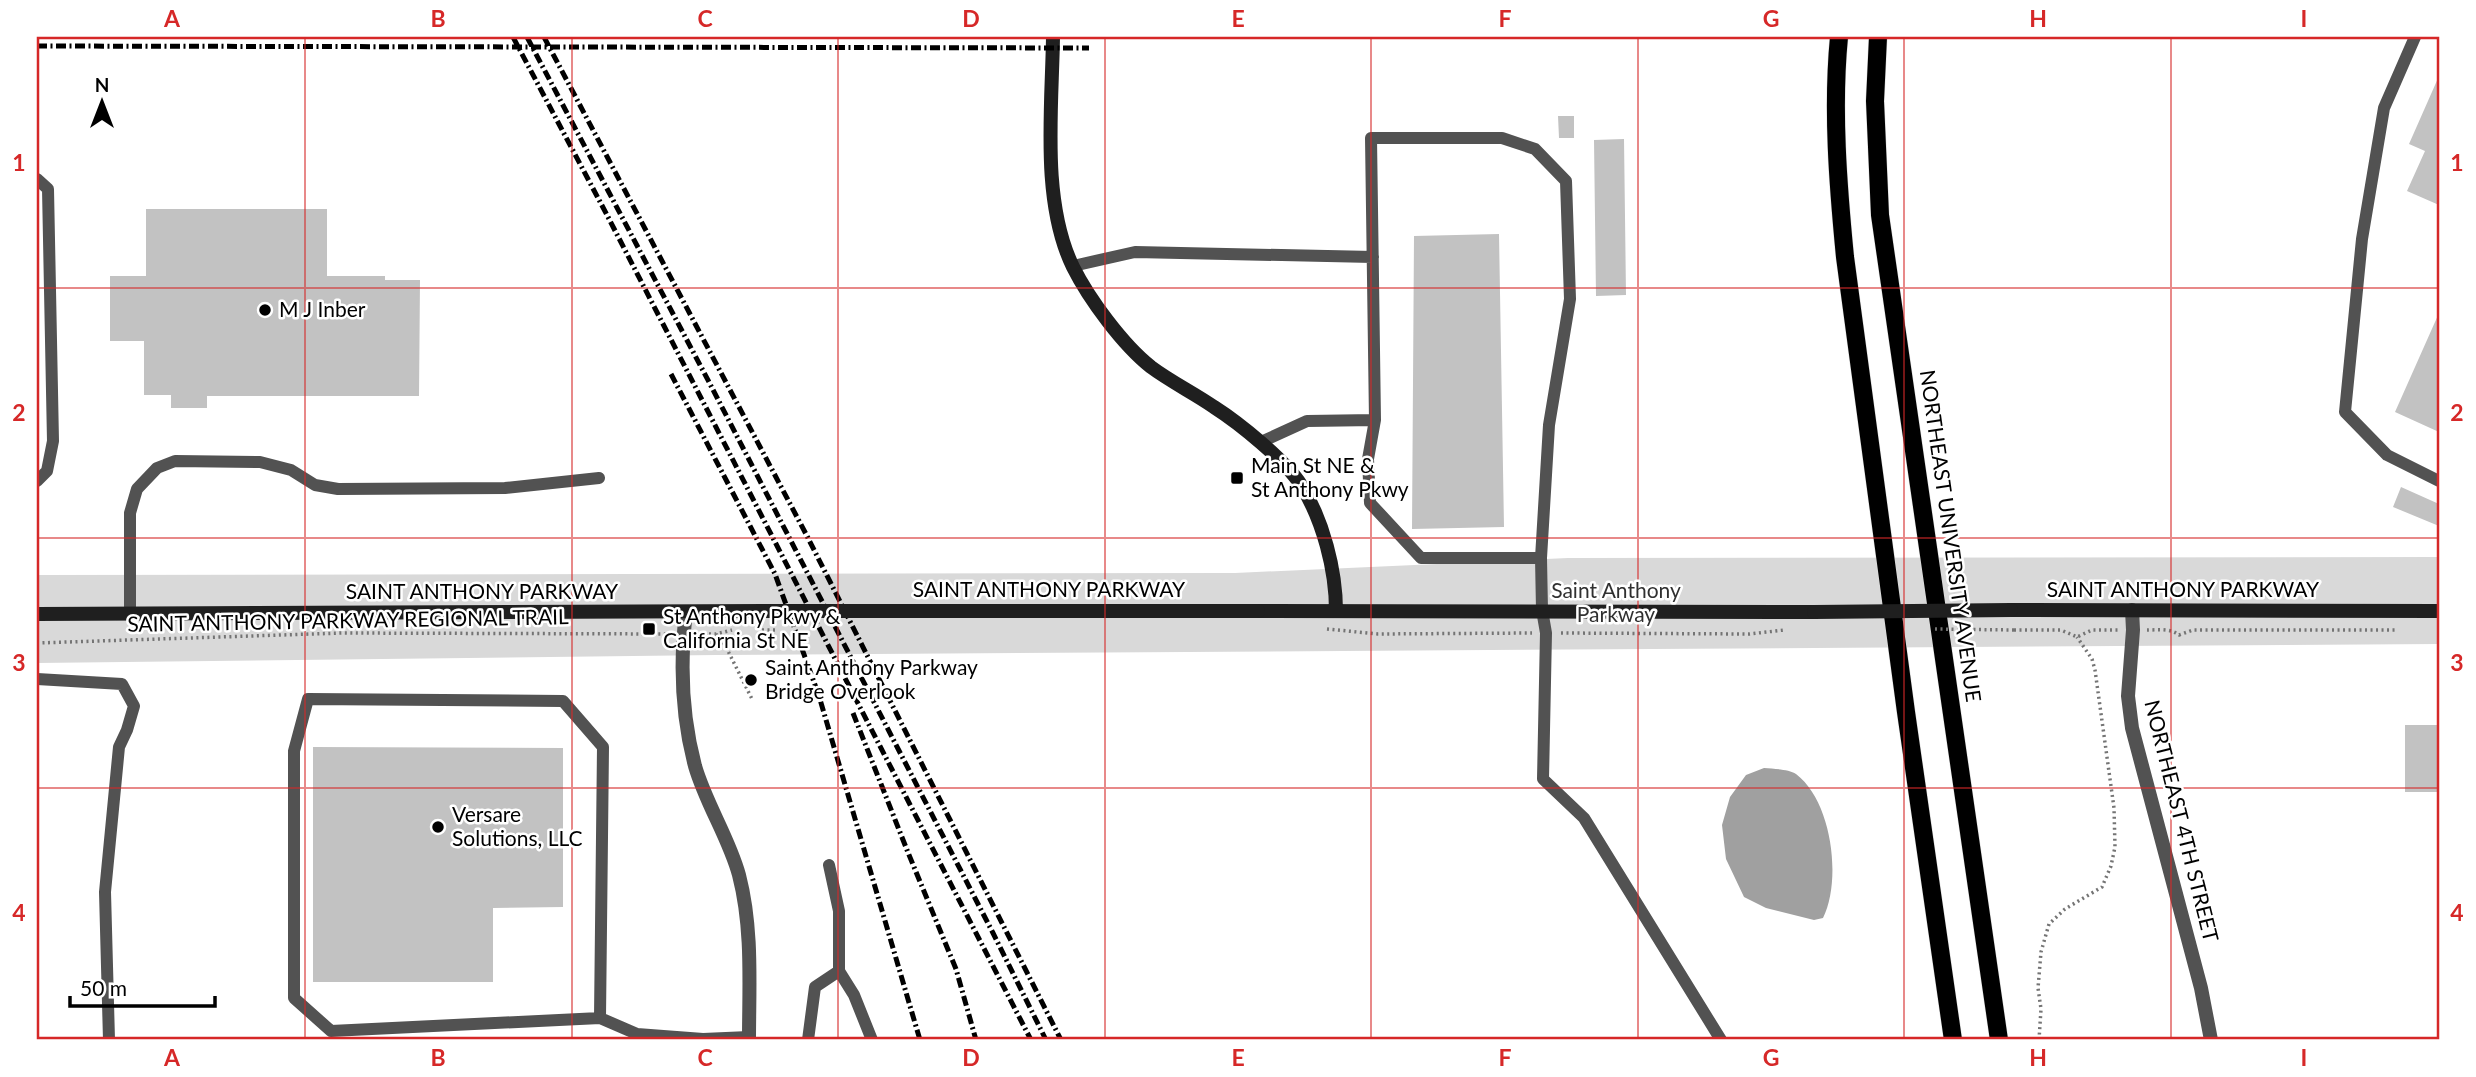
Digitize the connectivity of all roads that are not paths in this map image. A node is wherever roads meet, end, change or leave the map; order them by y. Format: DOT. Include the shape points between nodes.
graph roads {
  1 [pos="1053,37"];
  2 [pos="1839,37"];
  3 [pos="1878,37"];
  4 [pos="2415,37"];
  5 [pos="37,179"];
  6 [pos="1373,257"];
  7 [pos="1073,266"];
  8 [pos="1375,420"];
  9 [pos="1261,442"];
  10 [pos="599,478"];
  11 [pos="37,481"];
  12 [pos="2439,481"];
  13 [pos="1541,558"];
  14 [pos="1542,610"];
  15 [pos="2132,610"];
  16 [pos="1336,611"];
  17 [pos="2439,611"];
  18 [pos="686,612"];
  19 [pos="37,614"];
  20 [pos="130,614"];
  21 [pos="37,679"];
  22 [pos="829,865"];
  23 [pos="839,971"];
  24 [pos="600,1018"];
  25 [pos="749,1039"];
  26 [pos="109,1040"];
  27 [pos="807,1040"];
  28 [pos="872,1040"];
  29 [pos="1721,1040"];
  30 [pos="1953,1040"];
  31 [pos="1998,1040"];
  32 [pos="2211,1040"];
  1 -- 7 [label="street" via="1051,180"];
  2 -- 30 [label="main road" via="1840,209"];
  3 -- 31 [label="main road, NORTHEAST UNIVERSITY AVENUE" via="1876,153 1886,261"];
  4 -- 12 [label="lane" via="2384,108 2362,239 2345,412 2387,455"];
  5 -- 11 [label="lane" via="48,189 53,440 47,471"];
  6 -- 7 [label="lane" via="1135,252"];
  6 -- 8 [label="lane"];
  6 -- 13 [label="lane" via="1371,138 1502,138 1535,149 1566,181 1570,299 1549,425"];
  7 -- 9 [label="street" via="1103,316 1150,366"];
  8 -- 9 [label="lane" via="1307,421"];
  8 -- 13 [label="lane" via="1368,459 1370,503 1421,558"];
  9 -- 16 [label="street" via="1300,484 1325,537"];
  10 -- 20 [label="lane" via="505,488 338,489 315,485 291,470 260,462 175,461 157,468 137,489 130,513"];
  13 -- 14 [label="lane"];
  14 -- 15 [label="street, SAINT ANTHONY PARKWAY, bridge"];
  14 -- 16 [label="street, SAINT ANTHONY PARKWAY"];
  14 -- 29 [label="lane" via="1546,633 1542,779 1584,818"];
  15 -- 17 [label="street, SAINT ANTHONY PARKWAY"];
  15 -- 32 [label="street, NORTHEAST 4TH STREET" via="2132,728"];
  16 -- 18 [label="street, SAINT ANTHONY PARKWAY, bridge"];
  18 -- 20 [label="street, SAINT ANTHONY PARKWAY"];
  18 -- 25 [label="street" via="684,699 696,768 738,873 745,906"];
  19 -- 20 [label="street, SAINT ANTHONY PARKWAY"];
  21 -- 26 [label="lane" via="122,684 134,706 119,747 105,892"];
  22 -- 23 [label="lane" via="839,911"];
  23 -- 27 [label="lane" via="815,987"];
  23 -- 28 [label="lane"];
  24 -- 24 [label="lane" via="603,747 564,701 308,699 294,751 294,998 331,1031"];
  24 -- 25 [label="lane" via="637,1034"];
}
